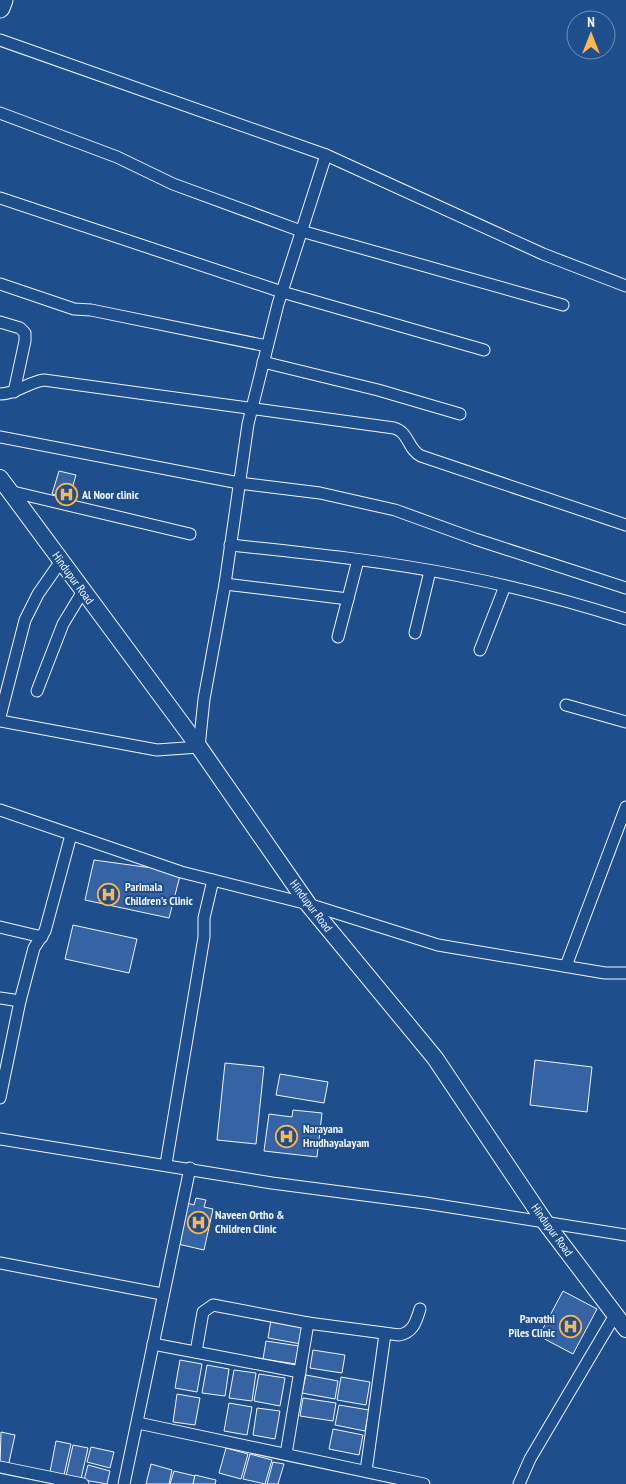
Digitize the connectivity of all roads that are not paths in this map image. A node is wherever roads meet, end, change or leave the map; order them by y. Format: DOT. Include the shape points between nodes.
graph roads {
  1 [pos="3,0"];
  2 [pos="0,8"];
  3 [pos="0,40"];
  4 [pos="0,113"];
  5 [pos="326,155"];
  6 [pos="0,198"];
  7 [pos="301,231"];
  8 [pos="0,284"];
  9 [pos="626,286"];
  10 [pos="282,292"];
  11 [pos="562,305"];
  12 [pos="0,322"];
  13 [pos="267,346"];
  14 [pos="484,350"];
  15 [pos="263,362"];
  16 [pos="14,392"];
  17 [pos="0,394"];
  18 [pos="252,408"];
  19 [pos="460,414"];
  20 [pos="0,437"];
  21 [pos="238,483"];
  22 [pos="5,484"];
  23 [pos="626,525"];
  24 [pos="190,534"];
  25 [pos="230,545"];
  26 [pos="358,560"];
  27 [pos="61,561"];
  28 [pos="430,571"];
  29 [pos="225,584"];
  30 [pos="505,586"];
  31 [pos="626,588"];
  32 [pos="83,591"];
  33 [pos="348,599"];
  34 [pos="626,619"];
  35 [pos="415,633"];
  36 [pos="338,637"];
  37 [pos="480,650"];
  38 [pos="37,691"];
  39 [pos="566,705"];
  40 [pos="0,717"];
  41 [pos="0,721"];
  42 [pos="626,722"];
  43 [pos="199,748"];
  44 [pos="626,807"];
  45 [pos="0,810"];
  46 [pos="71,836"];
  47 [pos="213,880"];
  48 [pos="308,904"];
  49 [pos="0,927"];
  50 [pos="42,938"];
  51 [pos="566,966"];
  52 [pos="626,973"];
  53 [pos="0,998"];
  54 [pos="20,1002"];
  55 [pos="0,1098"];
  56 [pos="0,1139"];
  57 [pos="166,1164"];
  58 [pos="190,1168"];
  59 [pos="545,1222"];
  60 [pos="626,1235"];
  61 [pos="0,1263"];
  62 [pos="162,1294"];
  63 [pos="420,1309"];
  64 [pos="615,1315"];
  65 [pos="308,1323"];
  66 [pos="626,1330"];
  67 [pos="385,1334"];
  68 [pos="153,1344"];
  69 [pos="196,1352"];
  70 [pos="300,1372"];
  71 [pos="138,1423"];
  72 [pos="286,1454"];
  73 [pos="0,1467"];
  74 [pos="366,1471"];
  75 [pos="83,1484"];
  76 [pos="124,1484"];
  77 [pos="424,1484"];
  78 [pos="519,1484"];
  1 -- 2 [label="main road"];
  3 -- 5 [label="street"];
  4 -- 7 [label="street" via="117,157 173,184"];
  5 -- 7 [label="street"];
  5 -- 9 [label="street" via="543,254"];
  6 -- 10 [label="street"];
  7 -- 10 [label="street"];
  7 -- 11 [label="street"];
  8 -- 13 [label="street" via="74,309"];
  10 -- 13 [label="street"];
  10 -- 14 [label="street"];
  12 -- 16 [label="street" via="20,328 25,333"];
  13 -- 15 [label="street"];
  15 -- 18 [label="street"];
  15 -- 19 [label="street"];
  16 -- 17 [label="street"];
  16 -- 18 [label="street" via="32,382 44,380"];
  18 -- 21 [label="street"];
  18 -- 23 [label="street" via="399,429 415,453 421,456"];
  20 -- 21 [label="street"];
  21 -- 25 [label="street"];
  21 -- 31 [label="street" via="320,493 395,510"];
  22 -- 24 [label="street"];
  22 -- 27 [label="street, Hindupur Road"];
  25 -- 26 [label="street"];
  25 -- 29 [label="street"];
  26 -- 28 [label="street"];
  26 -- 33 [label="street"];
  27 -- 32 [label="street, Hindupur Road"];
  27 -- 40 [label="street" via="25,620"];
  28 -- 30 [label="street"];
  28 -- 35 [label="street"];
  29 -- 33 [label="street"];
  29 -- 43 [label="street" via="204,699"];
  30 -- 34 [label="street"];
  30 -- 37 [label="street"];
  32 -- 38 [label="street" via="63,624"];
  32 -- 43 [label="street, Hindupur Road"];
  33 -- 36 [label="street"];
  39 -- 42 [label="street"];
  41 -- 43 [label="street" via="157,750"];
  43 -- 48 [label="street, Hindupur Road"];
  44 -- 51 [label="street"];
  45 -- 46 [label="street"];
  46 -- 47 [label="street"];
  46 -- 50 [label="street"];
  47 -- 48 [label="street"];
  47 -- 57 [label="street" via="204,918"];
  48 -- 51 [label="street" via="438,946"];
  48 -- 59 [label="street, Hindupur Road" via="436,1058"];
  49 -- 50 [label="street"];
  50 -- 54 [label="street" via="34,948"];
  51 -- 52 [label="street"];
  53 -- 54 [label="street"];
  54 -- 55 [label="street"];
  56 -- 57 [label="street"];
  57 -- 58 [label="street"];
  58 -- 59 [label="street"];
  58 -- 62 [label="street"];
  59 -- 60 [label="street"];
  59 -- 64 [label="street, Hindupur Road"];
  61 -- 62 [label="street"];
  62 -- 68 [label="street"];
  63 -- 67 [label="street" via="413,1328 407,1334"];
  64 -- 66 [label="street, Hindupur Road"];
  64 -- 78 [label="street" via="530,1459"];
  65 -- 67 [label="street"];
  65 -- 69 [label="street" via="213,1304 203,1312"];
  65 -- 70 [label="street"];
  67 -- 74 [label="street"];
  68 -- 69 [label="street"];
  68 -- 71 [label="street"];
  69 -- 70 [label="street"];
  70 -- 72 [label="street"];
  71 -- 72 [label="street"];
  71 -- 76 [label="street"];
  72 -- 74 [label="street"];
  73 -- 75 [label="street"];
  74 -- 77 [label="street"];
}
